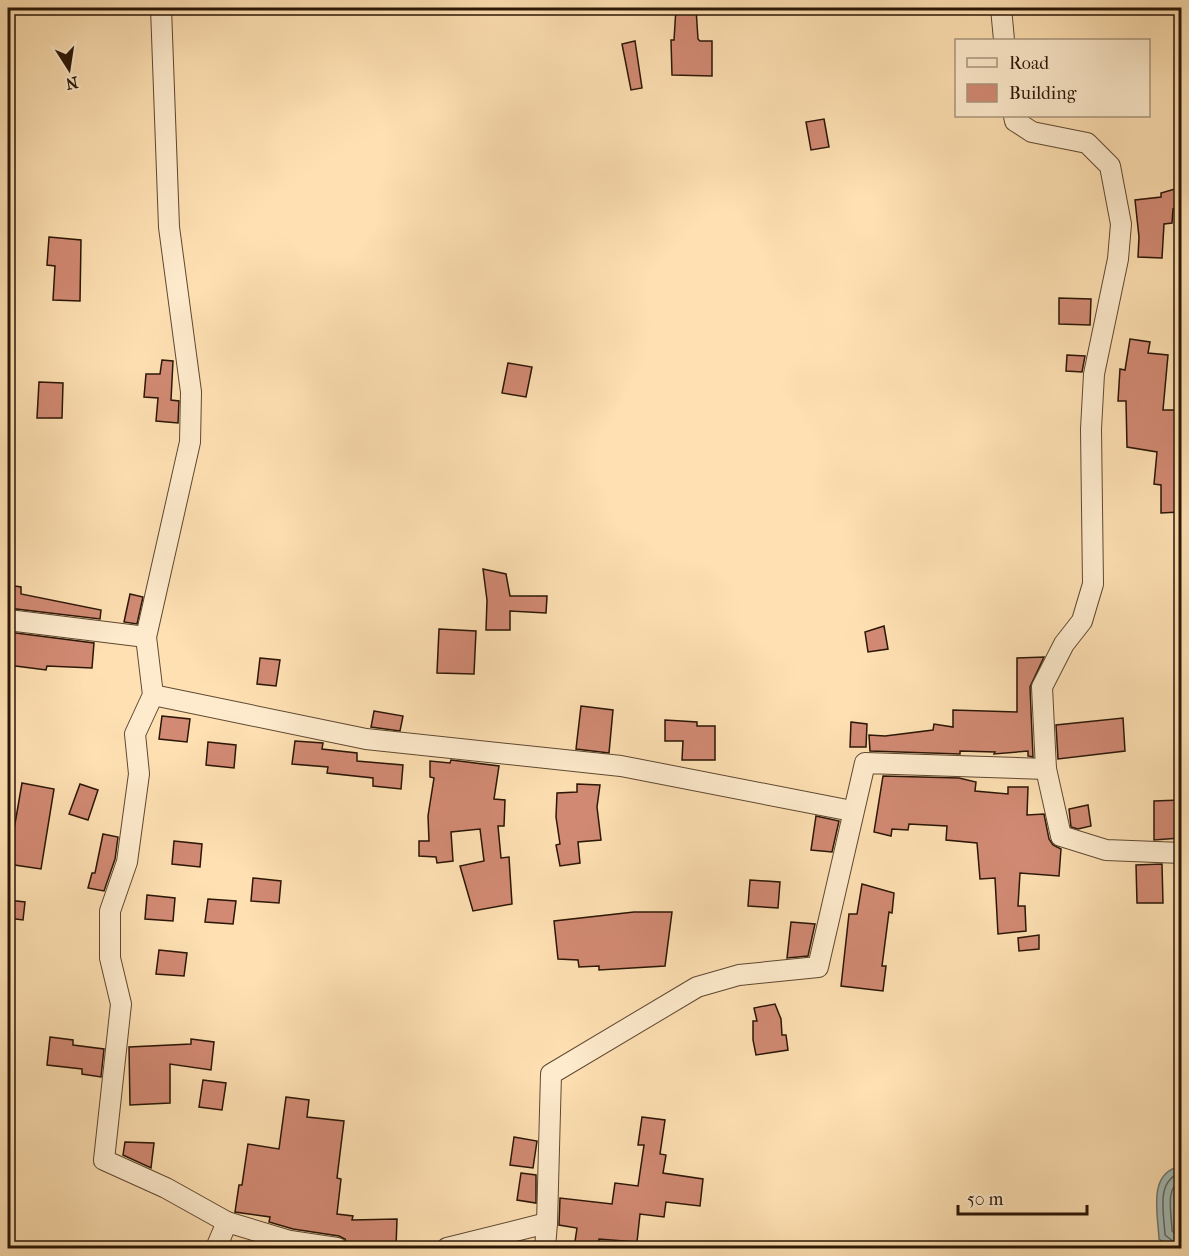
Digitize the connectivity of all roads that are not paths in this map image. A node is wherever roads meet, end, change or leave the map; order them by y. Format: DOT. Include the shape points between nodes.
graph roads {
  1 [pos="161,8"];
  2 [pos="1001,8"];
  3 [pos="1004,39"];
  4 [pos="1014,117"];
  5 [pos="8,620"];
  6 [pos="146,637"];
  7 [pos="153,695"];
  8 [pos="1046,769"];
  9 [pos="852,811"];
  10 [pos="1182,853"];
  11 [pos="227,1222"];
  12 [pos="547,1222"];
  13 [pos="216,1248"];
  14 [pos="337,1248"];
  15 [pos="447,1248"];
  16 [pos="545,1248"];
  1 -- 6 [label="street" via="169,227 191,392 190,442"];
  2 -- 3 [label="street"];
  4 -- 8 [label="street" via="1032,132 1087,144 1110,166 1121,224 1118,259 1094,374 1093,584 1082,621 1064,644 1042,687"];
  5 -- 6 [label="street"];
  6 -- 7 [label="street"];
  7 -- 9 [label="street" via="366,739 621,766"];
  7 -- 11 [label="street" via="135,734 139,774 127,862 110,911 110,958 121,1004 104,1160"];
  8 -- 9 [label="street" via="865,763"];
  8 -- 10 [label="street" via="1061,836 1106,850"];
  9 -- 12 [label="street" via="818,967 739,975 697,987 551,1074"];
  11 -- 13 [label="street"];
  11 -- 14 [label="street" via="290,1241"];
  12 -- 15 [label="street"];
  12 -- 16 [label="street"];
}
